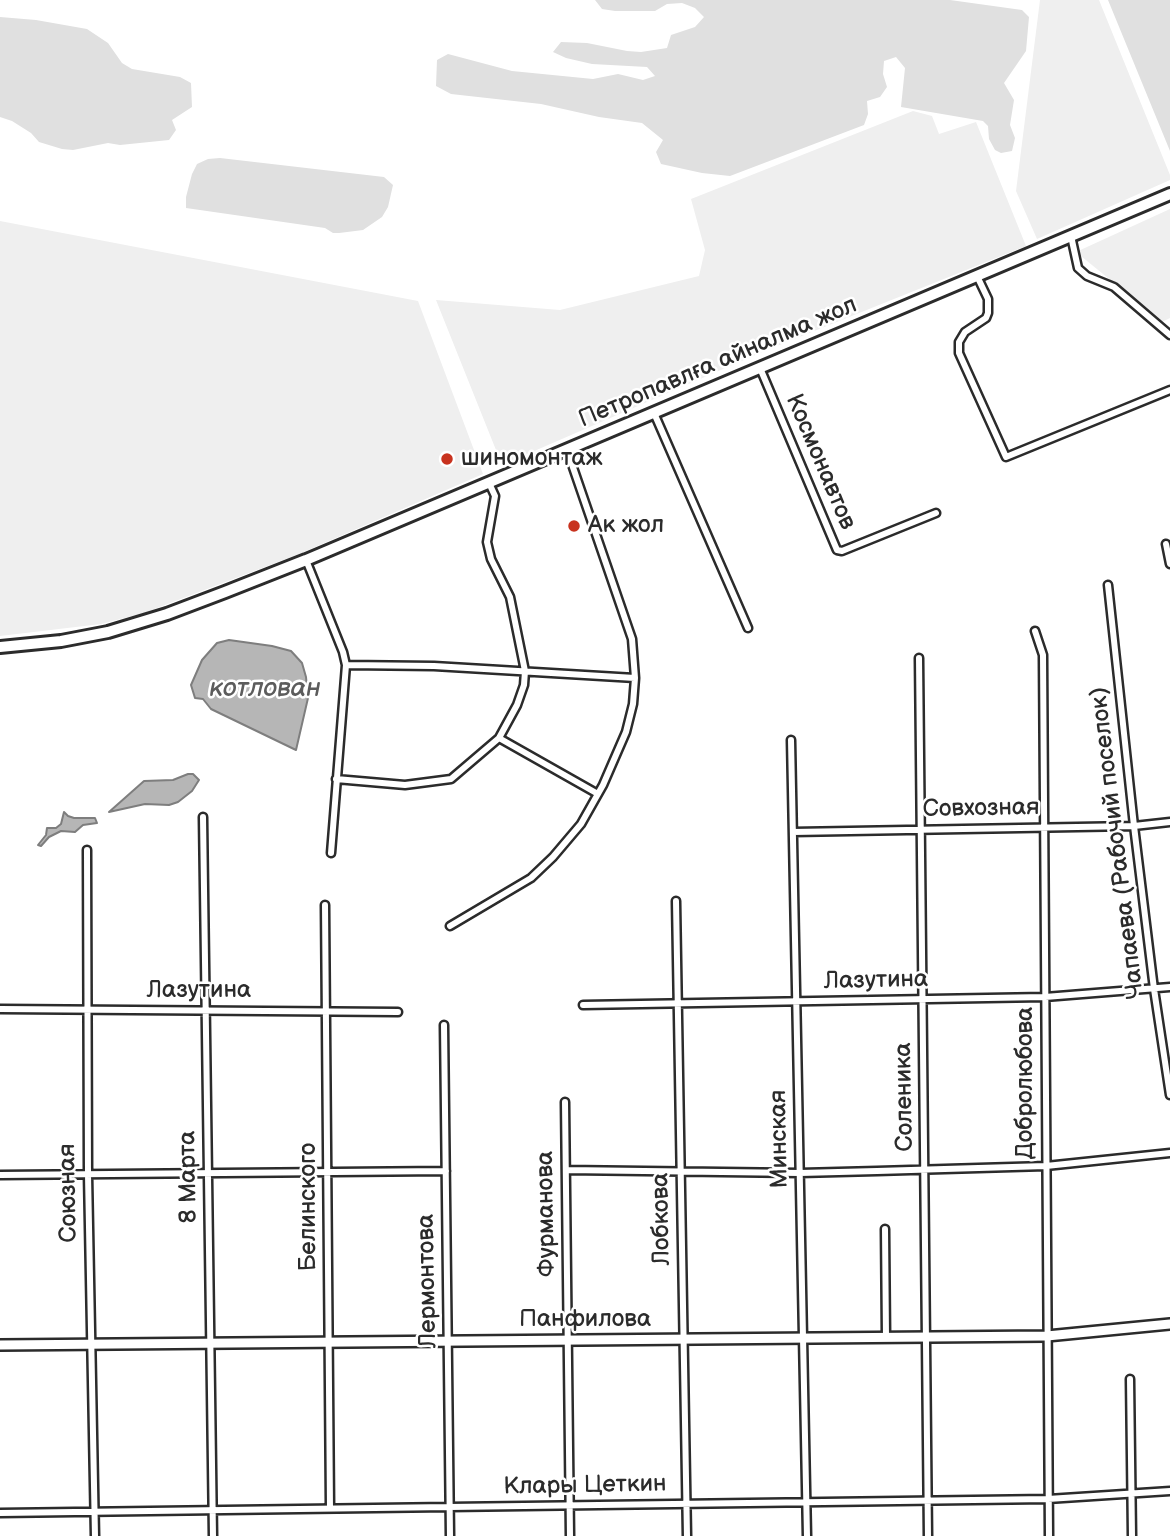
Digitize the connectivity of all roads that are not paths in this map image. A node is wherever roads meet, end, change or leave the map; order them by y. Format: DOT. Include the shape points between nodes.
graph roads {
  1 [pos="1170,194"];
  2 [pos="1072,236"];
  3 [pos="977,276"];
  4 [pos="1170,335"];
  5 [pos="760,368"];
  6 [pos="1170,390"];
  7 [pos="654,413"];
  8 [pos="567,450"];
  9 [pos="489,483"];
  10 [pos="936,513"];
  11 [pos="1166,544"];
  12 [pos="306,560"];
  13 [pos="1170,564"];
  14 [pos="1108,585"];
  15 [pos="748,628"];
  16 [pos="1035,631"];
  17 [pos="0,647"];
  18 [pos="919,658"];
  19 [pos="346,665"];
  20 [pos="525,671"];
  21 [pos="635,678"];
  22 [pos="499,738"];
  23 [pos="791,740"];
  24 [pos="336,779"];
  25 [pos="598,794"];
  26 [pos="203,817"];
  27 [pos="1170,822"];
  28 [pos="1134,826"];
  29 [pos="1044,828"];
  30 [pos="921,830"];
  31 [pos="793,832"];
  32 [pos="87,850"];
  33 [pos="331,853"];
  34 [pos="676,901"];
  35 [pos="325,905"];
  36 [pos="450,926"];
  37 [pos="1170,987"];
  38 [pos="1154,989"];
  39 [pos="1045,998"];
  40 [pos="923,999"];
  41 [pos="796,1002"];
  42 [pos="678,1003"];
  43 [pos="583,1005"];
  44 [pos="0,1009"];
  45 [pos="86,1009"];
  46 [pos="206,1010"];
  47 [pos="326,1011"];
  48 [pos="398,1012"];
  49 [pos="444,1025"];
  50 [pos="1170,1095"];
  51 [pos="565,1102"];
  52 [pos="1170,1153"];
  53 [pos="1046,1166"];
  54 [pos="566,1170"];
  55 [pos="925,1170"];
  56 [pos="446,1171"];
  57 [pos="327,1172"];
  58 [pos="681,1172"];
  59 [pos="800,1173"];
  60 [pos="208,1174"];
  61 [pos="0,1175"];
  62 [pos="88,1175"];
  63 [pos="885,1229"];
  64 [pos="1170,1324"];
  65 [pos="1047,1335"];
  66 [pos="926,1336"];
  67 [pos="886,1337"];
  68 [pos="803,1338"];
  69 [pos="684,1339"];
  70 [pos="567,1340"];
  71 [pos="448,1341"];
  72 [pos="329,1342"];
  73 [pos="210,1343"];
  74 [pos="92,1344"];
  75 [pos="0,1345"];
  76 [pos="1130,1379"];
  77 [pos="1170,1491"];
  78 [pos="1131,1495"];
  79 [pos="1048,1499"];
  80 [pos="928,1501"];
  81 [pos="806,1502"];
  82 [pos="686,1504"];
  83 [pos="569,1506"];
  84 [pos="450,1507"];
  85 [pos="330,1508"];
  86 [pos="212,1510"];
  87 [pos="95,1511"];
  88 [pos="0,1513"];
  89 [pos="95,1536"];
  90 [pos="213,1536"];
  91 [pos="450,1536"];
  92 [pos="570,1536"];
  93 [pos="687,1536"];
  94 [pos="807,1536"];
  95 [pos="929,1536"];
  96 [pos="1049,1536"];
  97 [pos="1132,1536"];
  1 -- 2 [label="highway, Петропавлға айналма жол"];
  2 -- 3 [label="highway, Петропавлға айналма жол"];
  2 -- 4 [label="street" via="1078,268 1114,287"];
  3 -- 5 [label="highway, Петропавлға айналма жол"];
  3 -- 6 [label="street" via="988,299 988,313 965,332 959,353 1006,457"];
  5 -- 7 [label="highway, Петропавлға айналма жол"];
  5 -- 10 [label="street, Космонавтов" via="837,550"];
  7 -- 8 [label="highway, Петропавлға айналма жол"];
  7 -- 15 [label="street"];
  8 -- 9 [label="highway, Петропавлға айналма жол"];
  8 -- 21 [label="street" via="627,620"];
  9 -- 12 [label="highway, Петропавлға айналма жол"];
  9 -- 20 [label="street" via="495,496 488,533 491,559 510,597"];
  11 -- 13 [label="street"];
  12 -- 17 [label="highway, Петропавлға айналма жол" via="108,632"];
  12 -- 19 [label="street"];
  14 -- 28 [label="street, Чапаева (Рабочий поселок)"];
  16 -- 29 [label="street, Добролюбова" via="1043,655"];
  18 -- 30 [label="street, Соленика"];
  19 -- 20 [label="street"];
  19 -- 24 [label="street"];
  20 -- 21 [label="street"];
  20 -- 22 [label="street" via="522,695"];
  21 -- 25 [label="street" via="626,732"];
  22 -- 24 [label="street" via="451,779 405,785"];
  22 -- 25 [label="street"];
  23 -- 31 [label="street, Минская"];
  24 -- 33 [label="street"];
  25 -- 36 [label="street" via="581,824 531,878"];
  26 -- 46 [label="street, 8 Марта"];
  27 -- 28 [label="street, Совхозная"];
  28 -- 29 [label="street, Совхозная"];
  28 -- 38 [label="street, Чапаева (Рабочий поселок)"];
  29 -- 30 [label="street, Совхозная"];
  29 -- 39 [label="street, Добролюбова"];
  30 -- 31 [label="street, Совхозная"];
  30 -- 40 [label="street, Соленика"];
  31 -- 41 [label="street, Минская"];
  32 -- 45 [label="street, Союзная"];
  34 -- 42 [label="street, Лобкова"];
  35 -- 47 [label="street, Белинского"];
  37 -- 38 [label="street, Лазутина"];
  38 -- 39 [label="street, Лазутина"];
  38 -- 50 [label="street, Чапаева (Рабочий поселок)"];
  39 -- 40 [label="street, Лазутина"];
  39 -- 53 [label="street, Добролюбова"];
  40 -- 41 [label="street, Лазутина"];
  40 -- 55 [label="street, Соленика"];
  41 -- 42 [label="street, Лазутина"];
  41 -- 59 [label="street, Минская"];
  42 -- 43 [label="street, Лазутина"];
  42 -- 58 [label="street, Лобкова"];
  44 -- 45 [label="street, Лазутина"];
  45 -- 46 [label="street, Лазутина"];
  45 -- 62 [label="street, Союзная"];
  46 -- 47 [label="street, Лазутина"];
  46 -- 60 [label="street, 8 Марта"];
  47 -- 48 [label="street, Лазутина"];
  47 -- 57 [label="street, Белинского"];
  49 -- 56 [label="street, Лермонтова"];
  51 -- 54 [label="street, Фурманова"];
  52 -- 53 [label="street"];
  53 -- 55 [label="street"];
  53 -- 65 [label="street, Добролюбова"];
  54 -- 58 [label="street"];
  54 -- 70 [label="street, Фурманова"];
  55 -- 59 [label="street"];
  55 -- 66 [label="street, Соленика"];
  56 -- 57 [label="street"];
  56 -- 71 [label="street, Лермонтова"];
  57 -- 60 [label="street"];
  57 -- 72 [label="street, Белинского"];
  58 -- 59 [label="street"];
  58 -- 69 [label="street, Лобкова"];
  59 -- 68 [label="street, Минская"];
  60 -- 62 [label="street"];
  60 -- 73 [label="street, 8 Марта"];
  61 -- 62 [label="street"];
  62 -- 74 [label="street, Союзная"];
  63 -- 67 [label="street"];
  64 -- 65 [label="street, Панфилова"];
  65 -- 66 [label="street, Панфилова"];
  65 -- 79 [label="street, Добролюбова"];
  66 -- 67 [label="street, Панфилова"];
  66 -- 80 [label="street, Соленика"];
  67 -- 68 [label="street, Панфилова"];
  68 -- 69 [label="street, Панфилова"];
  68 -- 81 [label="street, Минская"];
  69 -- 70 [label="street, Панфилова"];
  69 -- 82 [label="street, Лобкова"];
  70 -- 71 [label="street, Панфилова"];
  70 -- 83 [label="street, Фурманова"];
  71 -- 72 [label="street, Панфилова"];
  71 -- 84 [label="street, Лермонтова"];
  72 -- 73 [label="street, Панфилова"];
  72 -- 85 [label="street, Белинского"];
  73 -- 74 [label="street, Панфилова"];
  73 -- 86 [label="street, 8 Марта"];
  74 -- 75 [label="street, Панфилова"];
  74 -- 87 [label="street, Союзная"];
  76 -- 78 [label="street"];
  77 -- 78 [label="street, Клары Цеткин"];
  78 -- 79 [label="street, Клары Цеткин"];
  78 -- 97 [label="street"];
  79 -- 80 [label="street, Клары Цеткин"];
  79 -- 96 [label="street, Добролюбова"];
  80 -- 81 [label="street, Клары Цеткин"];
  80 -- 95 [label="street, Соленика"];
  81 -- 82 [label="street, Клары Цеткин"];
  81 -- 94 [label="street, Минская"];
  82 -- 83 [label="street, Клары Цеткин"];
  82 -- 93 [label="street, Лобкова"];
  83 -- 84 [label="street, Клары Цеткин"];
  83 -- 92 [label="street, Фурманова"];
  84 -- 85 [label="street, Клары Цеткин"];
  84 -- 91 [label="street, Лермонтова"];
  85 -- 86 [label="street, Клары Цеткин"];
  86 -- 87 [label="street, Клары Цеткин"];
  86 -- 90 [label="street, 8 Марта"];
  87 -- 88 [label="street, Клары Цеткин"];
  87 -- 89 [label="street, Союзная"];
}
